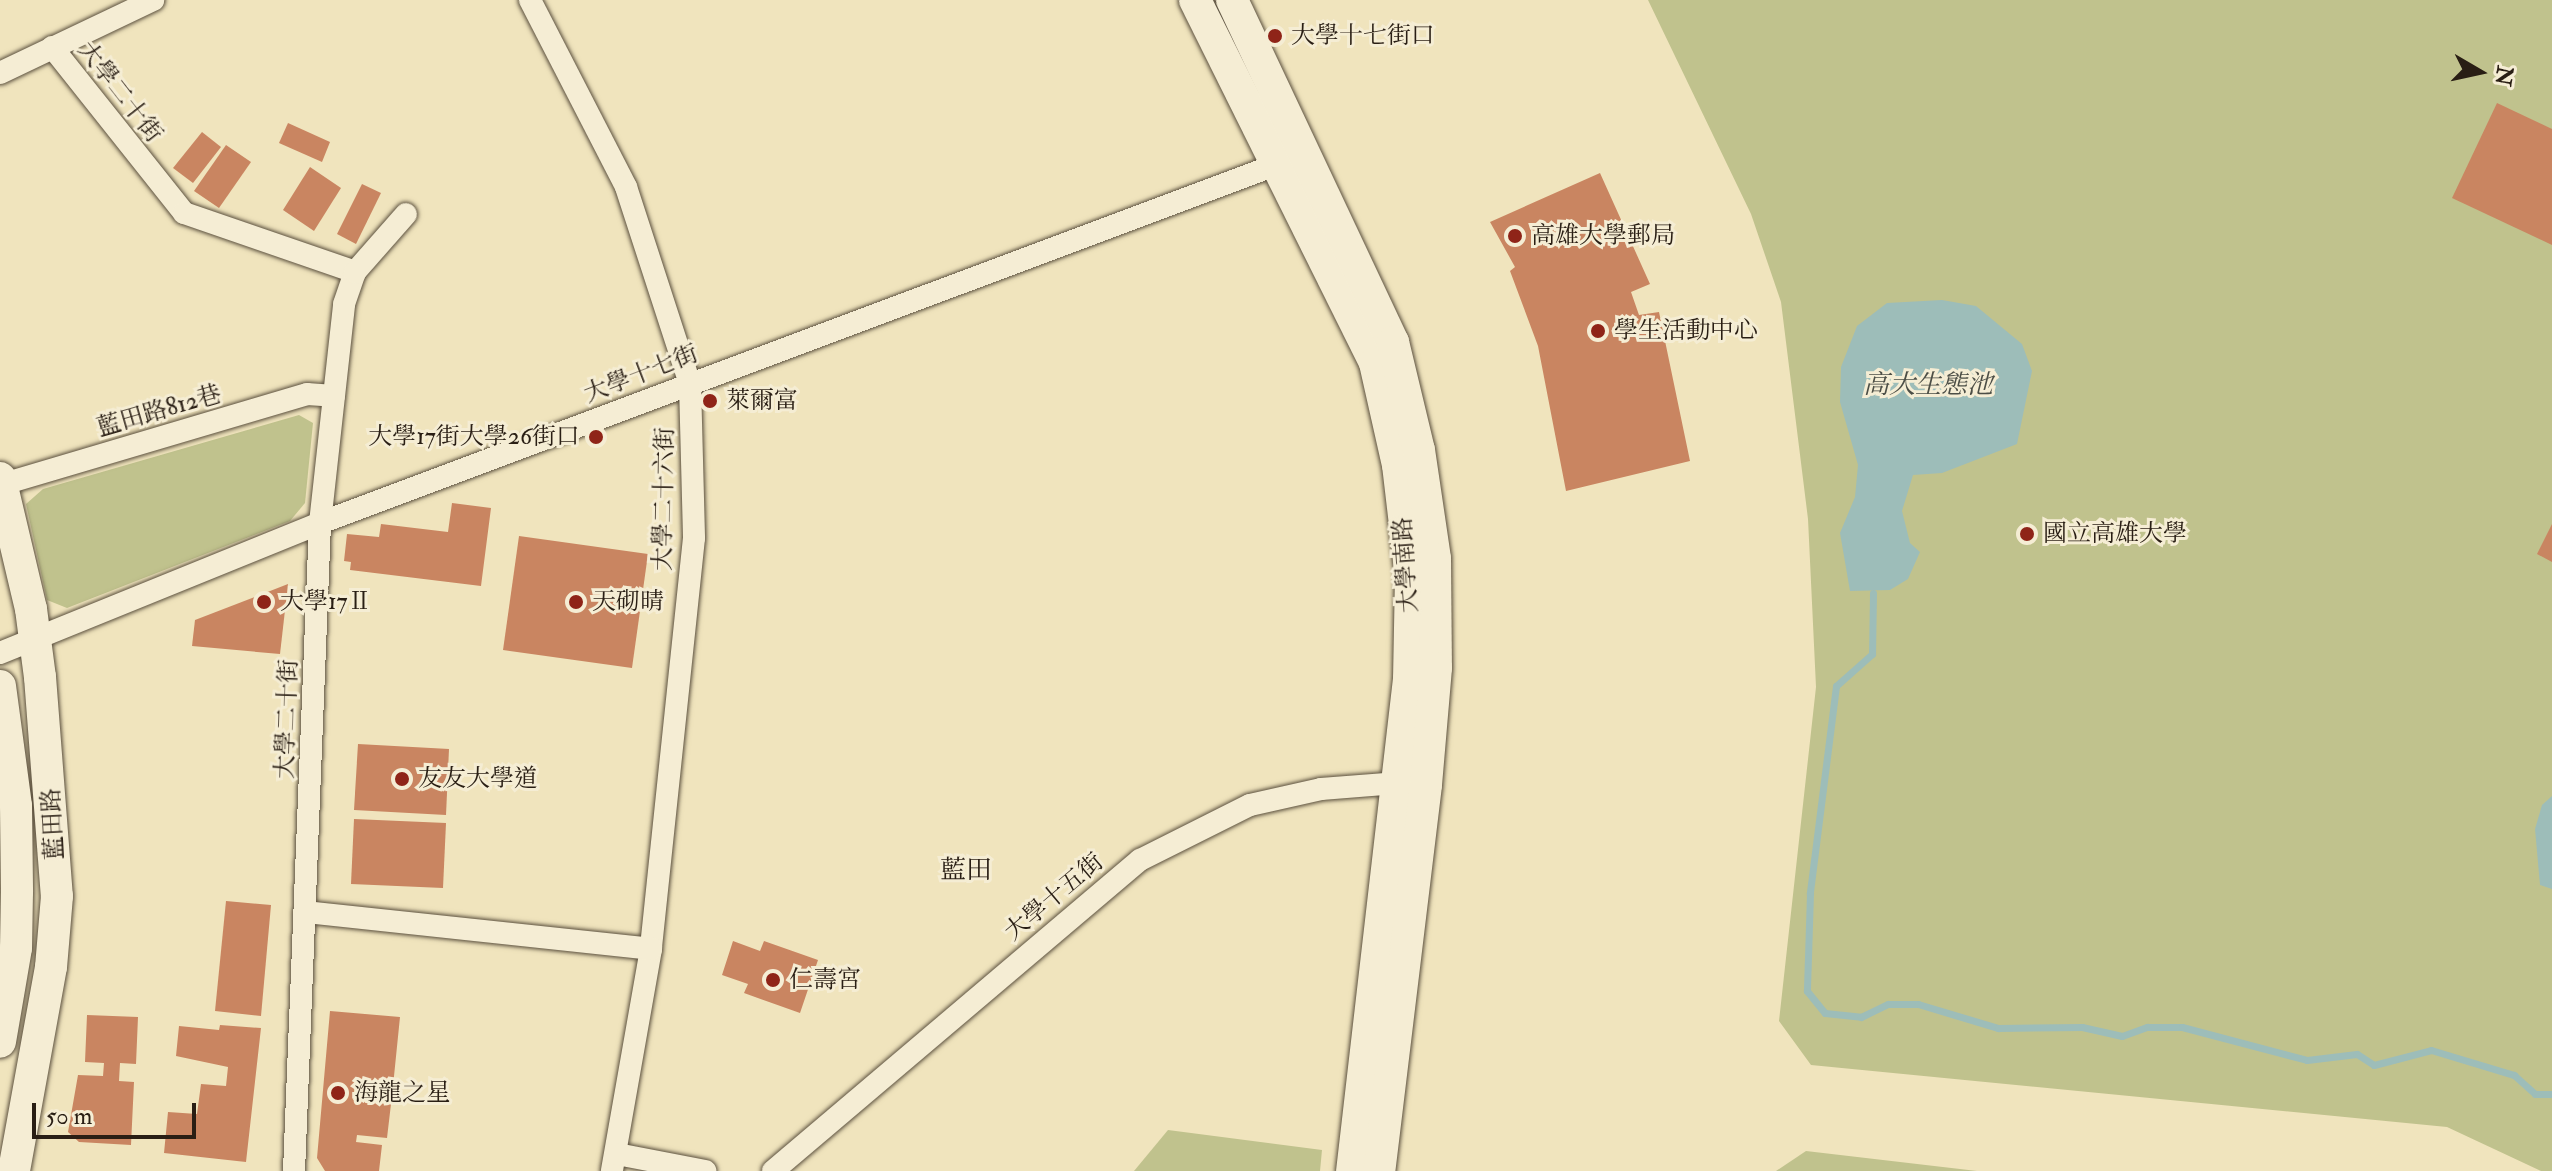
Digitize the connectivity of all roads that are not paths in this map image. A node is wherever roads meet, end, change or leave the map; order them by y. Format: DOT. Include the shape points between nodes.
graph roads {
  1 [pos="153,0"];
  2 [pos="530,0"];
  3 [pos="1195,0"];
  4 [pos="1232,0"];
  5 [pos="52,47"];
  6 [pos="0,73"];
  7 [pos="1305,154"];
  8 [pos="1275,166"];
  9 [pos="406,214"];
  10 [pos="355,272"];
  11 [pos="690,384"];
  12 [pos="334,396"];
  13 [pos="1,482"];
  14 [pos="320,523"];
  15 [pos="35,639"];
  16 [pos="0,653"];
  17 [pos="0,686"];
  18 [pos="1413,783"];
  19 [pos="306,912"];
  20 [pos="651,949"];
  21 [pos="0,1044"];
  22 [pos="36,1054"];
  23 [pos="614,1162"];
  24 [pos="14,1171"];
  25 [pos="294,1171"];
  26 [pos="705,1171"];
  27 [pos="773,1171"];
  28 [pos="1352,1171"];
  29 [pos="1379,1171"];
  1 -- 5 [label="street"];
  2 -- 11 [label="street, 大學二十六街" via="626,187"];
  3 -- 8 [label="street, 大學南路"];
  4 -- 7 [label="street, 大學南路"];
  5 -- 6 [label="street"];
  5 -- 10 [label="street, 大學二十街" via="184,213"];
  7 -- 8 [label="street, 大學十七街"];
  7 -- 18 [label="street, 大學南路" via="1393,342 1419,450 1435,559 1436,668"];
  8 -- 11 [label="street, 大學十七街"];
  8 -- 18 [label="street, 大學南路" via="1375,363 1398,465 1411,576"];
  9 -- 10 [label="street, 大學二十街"];
  10 -- 12 [label="street, 大學二十街" via="344,304"];
  11 -- 14 [label="street, 大學十七街"];
  11 -- 20 [label="street, 大學二十六街" via="694,538"];
  12 -- 13 [label="street, 藍田路812巷" via="307,394"];
  12 -- 14 [label="street, 大學二十街"];
  13 -- 15 [label="street, 藍田路"];
  14 -- 15 [label="street, 大學十七街"];
  14 -- 19 [label="street, 大學二十街"];
  15 -- 16 [label="street, 大學十七街"];
  15 -- 22 [label="street, 藍田路" via="53,797 57,896"];
  17 -- 21 [label="street, 藍田路" via="16,806 17,892 16,948"];
  18 -- 27 [label="street, 大學十五街" via="1321,789 1250,805 1140,860"];
  18 -- 28 [label="street, 大學南路"];
  18 -- 29 [label="street, 大學南路"];
  19 -- 20 [label="street"];
  19 -- 25 [label="street, 大學二十街"];
  20 -- 23 [label="street, 大學二十六街"];
  21 -- 22 [label="street"];
  22 -- 24 [label="street, 藍田路"];
  23 -- 26 [label="street"];
}
